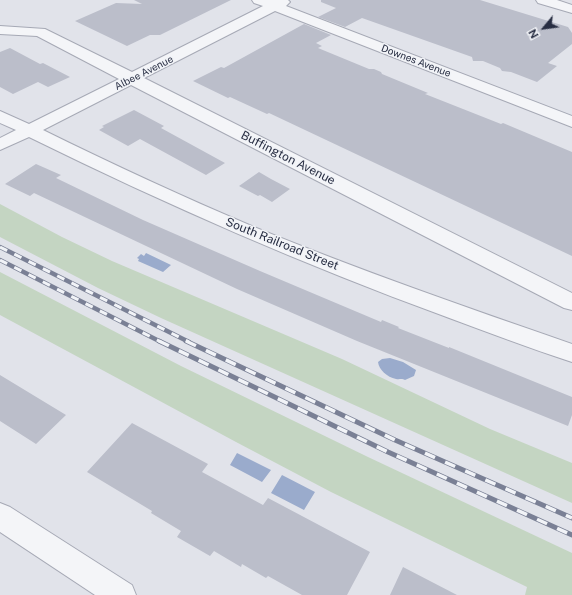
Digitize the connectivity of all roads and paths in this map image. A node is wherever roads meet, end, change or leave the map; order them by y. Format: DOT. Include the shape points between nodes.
graph roads {
  1 [pos="259,0"];
  2 [pos="543,0"];
  3 [pos="281,3"];
  4 [pos="572,9"];
  5 [pos="0,30"];
  6 [pos="131,79"];
  7 [pos="0,116"];
  8 [pos="572,122"];
  9 [pos="29,131"];
  10 [pos="0,145"];
  11 [pos="572,302"];
  12 [pos="572,353"];
  13 [pos="0,516"];
  14 [pos="121,595"];
  1 -- 3 [label="street, Downes Avenue"];
  2 -- 4 [label="street"];
  3 -- 6 [label="street, Albee Avenue"];
  3 -- 8 [label="street, Downes Avenue"];
  5 -- 6 [label="street, Buffington Avenue" via="40,32"];
  6 -- 9 [label="street, Albee Avenue"];
  6 -- 11 [label="street, Buffington Avenue"];
  7 -- 9 [label="street, South Railroad Street"];
  9 -- 10 [label="street, Albee Avenue"];
  9 -- 12 [label="street, South Railroad Street" via="197,209 335,266"];
  13 -- 14 [label="street"];
}
